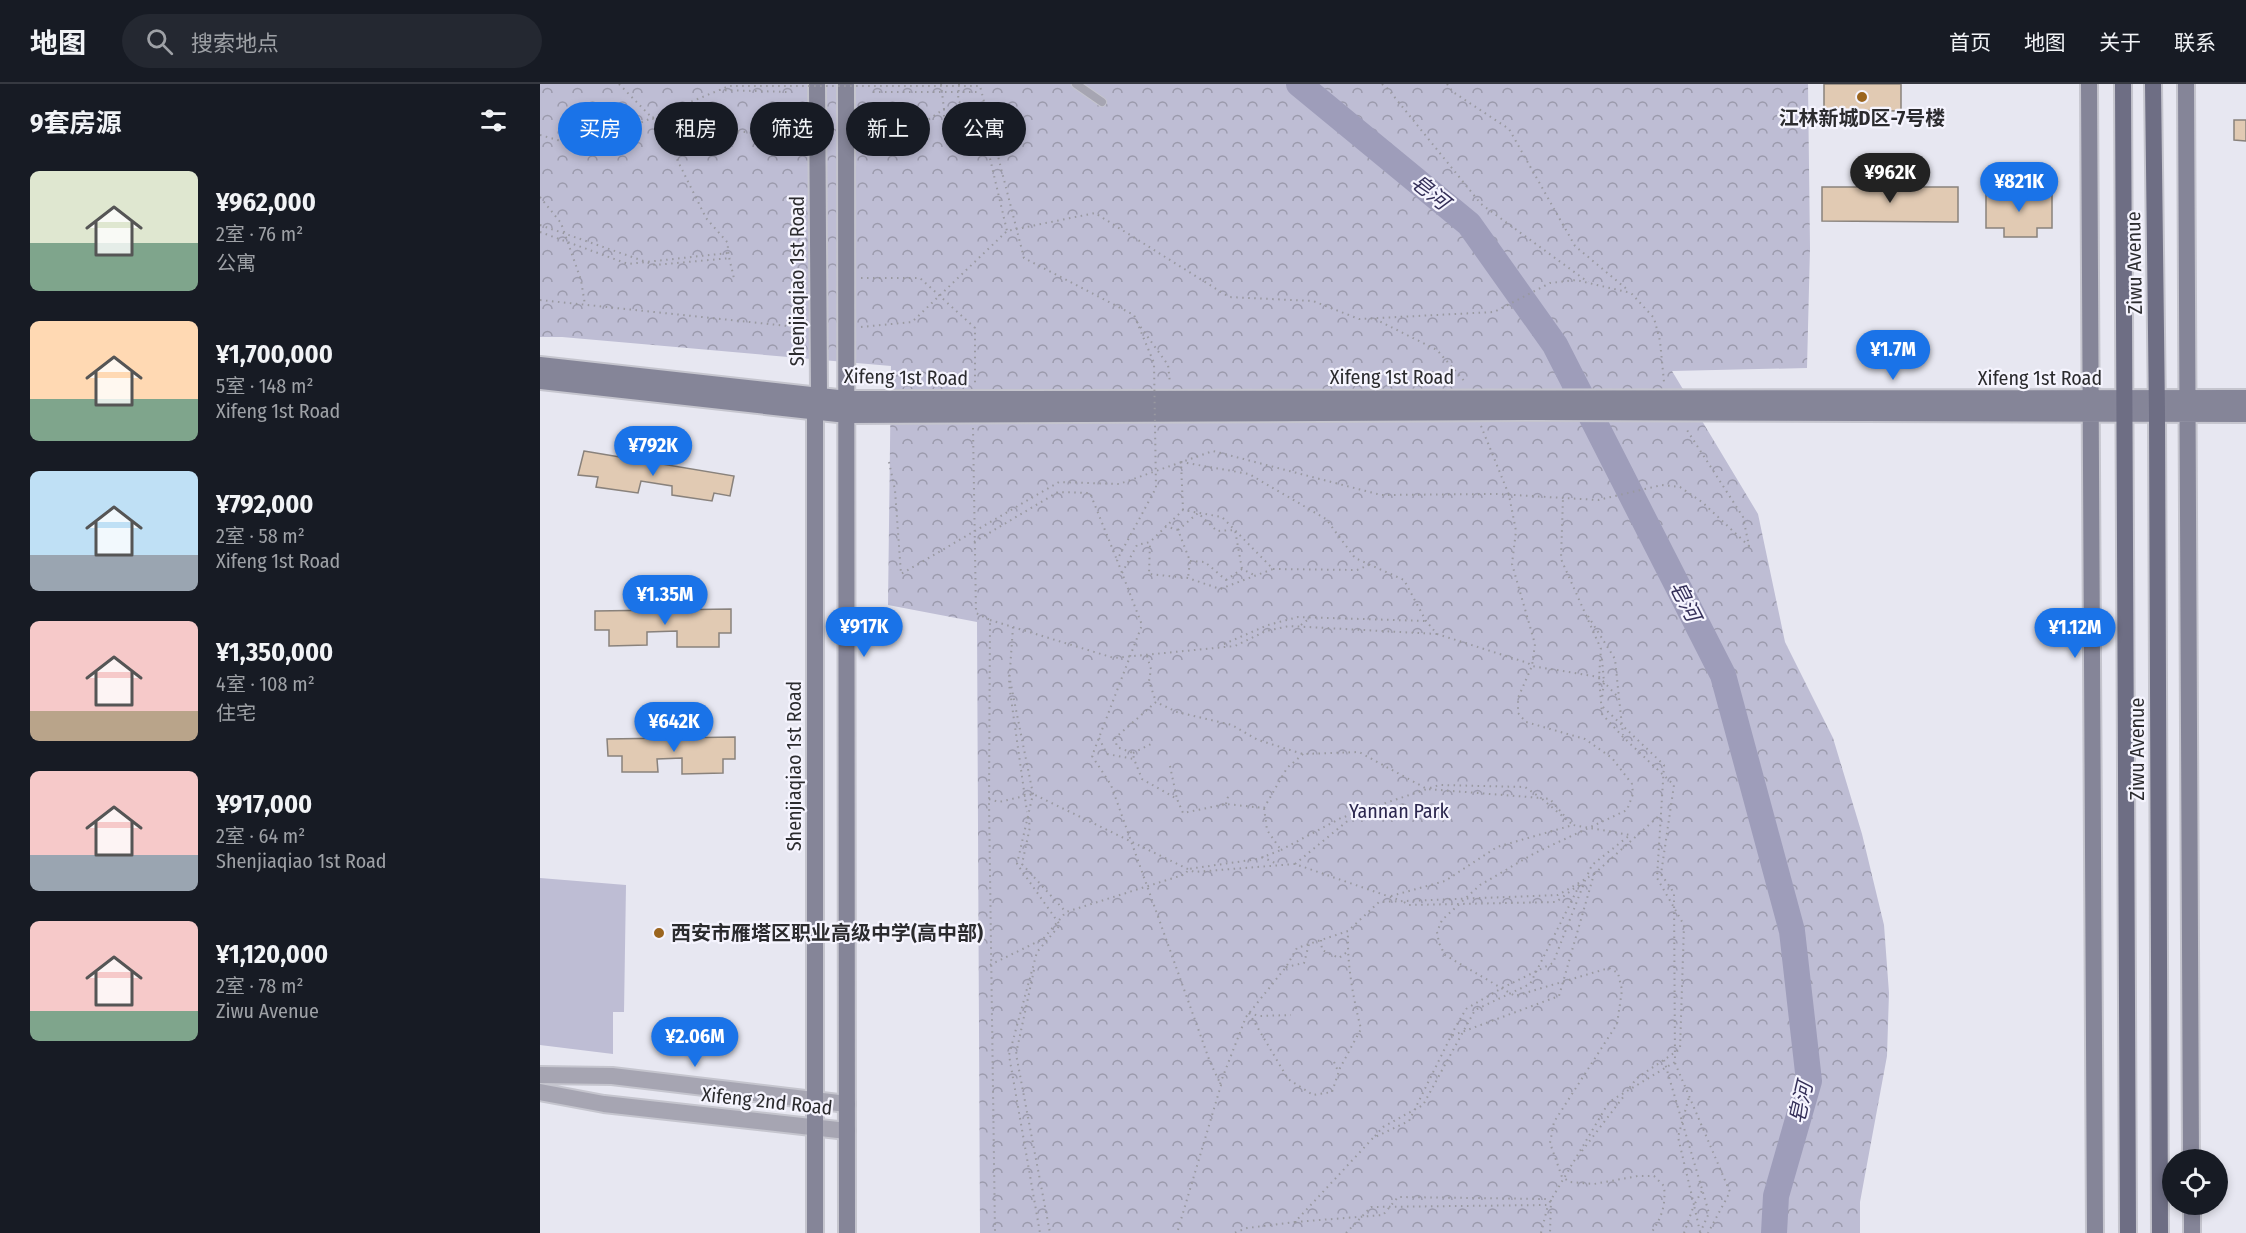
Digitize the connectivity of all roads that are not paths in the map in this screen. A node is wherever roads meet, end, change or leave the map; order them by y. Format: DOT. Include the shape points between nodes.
graph roads {
  1 [pos="817,84"];
  2 [pos="846,84"];
  3 [pos="1076,84"];
  4 [pos="2089,84"];
  5 [pos="2123,84"];
  6 [pos="2153,84"];
  7 [pos="2186,84"];
  8 [pos="1102,102"];
  9 [pos="540,365"];
  10 [pos="540,381"];
  11 [pos="2246,398"];
  12 [pos="817,403"];
  13 [pos="1473,405"];
  14 [pos="974,406"];
  15 [pos="2091,406"];
  16 [pos="2126,406"];
  17 [pos="2156,406"];
  18 [pos="2188,406"];
  19 [pos="847,407"];
  20 [pos="2246,414"];
  21 [pos="540,1075"];
  22 [pos="540,1092"];
  23 [pos="815,1099"];
  24 [pos="847,1104"];
  25 [pos="815,1127"];
  26 [pos="847,1131"];
  27 [pos="2191,1149"];
  28 [pos="2192,1215"];
  29 [pos="815,1233"];
  30 [pos="847,1233"];
  31 [pos="2095,1233"];
  32 [pos="2128,1233"];
  33 [pos="2160,1233"];
  34 [pos="2192,1233"];
  1 -- 12 [label="main road, Shenjiaqiao 1st Road"];
  2 -- 19 [label="main road"];
  3 -- 8 [label="lane"];
  4 -- 15 [label="main road"];
  5 -- 16 [label="main road, Ziwu Avenue"];
  6 -- 17 [label="main road, Ziwu Avenue"];
  7 -- 18 [label="main road"];
  9 -- 12 [label="main road, Xifeng 1st Road"];
  10 -- 12 [label="main road, Xifeng 1st Road"];
  11 -- 18 [label="main road, Xifeng 1st Road"];
  12 -- 19 [label="main road, Xifeng 1st Road"];
  12 -- 23 [label="main road, Shenjiaqiao 1st Road"];
  13 -- 14 [label="main road, Xifeng 1st Road"];
  13 -- 14 [label="main road, Xifeng 1st Road" via="1172,398"];
  13 -- 15 [label="main road, Xifeng 1st Road"];
  14 -- 19 [label="main road, Xifeng 1st Road"];
  15 -- 16 [label="main road, Xifeng 1st Road"];
  15 -- 31 [label="main road"];
  16 -- 17 [label="main road, Xifeng 1st Road"];
  16 -- 32 [label="main road, Ziwu Avenue"];
  17 -- 18 [label="main road, Xifeng 1st Road"];
  17 -- 33 [label="main road, Ziwu Avenue"];
  18 -- 20 [label="main road, Xifeng 1st Road"];
  18 -- 27 [label="main road"];
  19 -- 24 [label="main road"];
  21 -- 23 [label="street, Xifeng 2nd Road" via="612,1076"];
  22 -- 25 [label="street, Xifeng 2nd Road" via="604,1104"];
  23 -- 24 [label="street, Xifeng 2nd Road"];
  23 -- 25 [label="main road, Shenjiaqiao 1st Road"];
  24 -- 26 [label="main road"];
  25 -- 26 [label="street, Xifeng 2nd Road"];
  25 -- 29 [label="main road, Shenjiaqiao 1st Road"];
  26 -- 30 [label="main road"];
  28 -- 34 [label="main road"];
}
